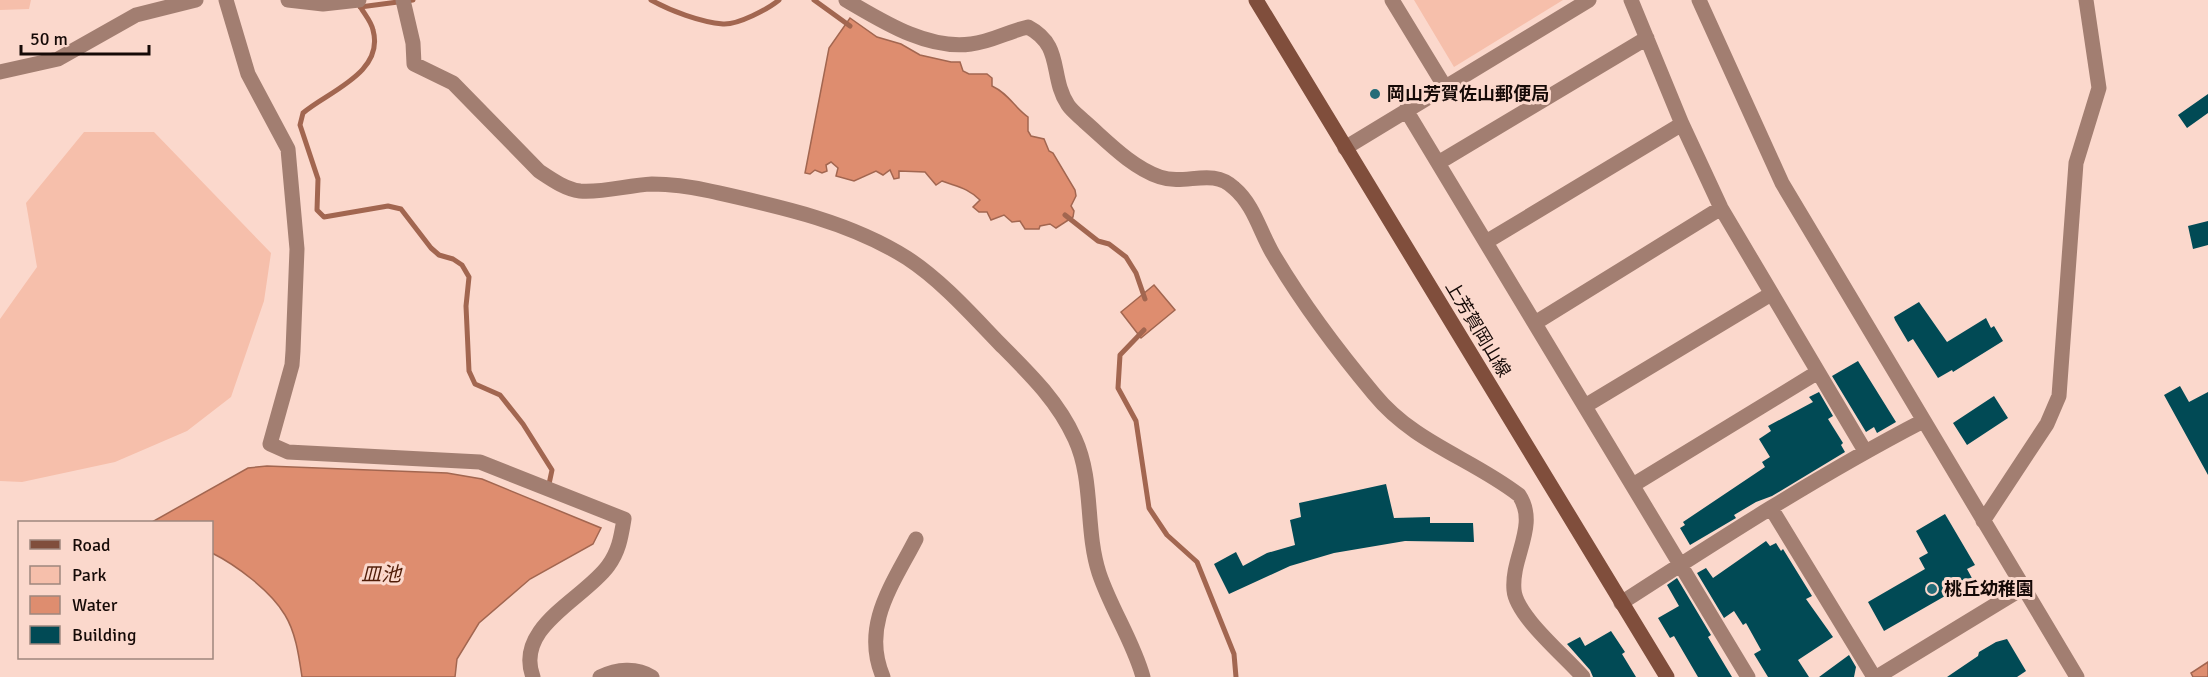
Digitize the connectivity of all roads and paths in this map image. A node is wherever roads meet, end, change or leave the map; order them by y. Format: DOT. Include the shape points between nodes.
graph roads {
  1 [pos="196,0"];
  2 [pos="226,0"];
  3 [pos="288,0"];
  4 [pos="846,0"];
  5 [pos="1256,0"];
  6 [pos="1392,0"];
  7 [pos="1589,0"];
  8 [pos="1631,0"];
  9 [pos="1699,0"];
  10 [pos="2086,0"];
  11 [pos="356,1"];
  12 [pos="173,2"];
  13 [pos="403,3"];
  14 [pos="1647,38"];
  15 [pos="0,72"];
  16 [pos="1445,87"];
  17 [pos="1406,110"];
  18 [pos="1682,124"];
  19 [pos="1345,148"];
  20 [pos="1438,163"];
  21 [pos="1721,208"];
  22 [pos="1486,242"];
  23 [pos="1771,294"];
  24 [pos="1535,323"];
  25 [pos="1818,372"];
  26 [pos="1585,406"];
  27 [pos="1923,421"];
  28 [pos="1865,451"];
  29 [pos="1632,485"];
  30 [pos="1771,508"];
  31 [pos="1983,520"];
  32 [pos="916,539"];
  33 [pos="1680,564"];
  34 [pos="2023,588"];
  35 [pos="1621,603"];
  36 [pos="1881,676"];
  37 [pos="533,677"];
  38 [pos="600,677"];
  39 [pos="652,677"];
  40 [pos="883,677"];
  41 [pos="1143,677"];
  42 [pos="1582,677"];
  43 [pos="1667,677"];
  44 [pos="1748,677"];
  45 [pos="2077,677"];
  1 -- 12 [label="street"];
  2 -- 37 [label="street" via="248,74 288,149 297,249 293,351 270,444 288,452 480,462 624,519 620,548 607,568 542,628 532,644"];
  3 -- 11 [label="street" via="323,4"];
  4 -- 42 [label="street" via="884,22 951,45 971,44 1028,27 1042,35 1050,48 1067,104 1130,161 1162,178 1220,178 1244,197 1272,253 1375,396 1414,432 1519,495 1528,511 1514,591 1520,609"];
  5 -- 19 [label="main road, 上芳賀岡山線"];
  6 -- 16 [label="street"];
  7 -- 16 [label="street"];
  8 -- 14 [label="street"];
  9 -- 27 [label="street" via="1782,183"];
  10 -- 31 [label="street" via="2099,88 2076,163 2059,396 2047,424"];
  12 -- 15 [label="street" via="136,15 58,59"];
  13 -- 41 [label="street" via="414,64 453,83 539,171 555,182 579,191 652,184 695,188 777,208 867,236 908,259 942,286 1044,388 1076,440 1084,467 1092,546 1099,571"];
  14 -- 18 [label="street"];
  14 -- 20 [label="street"];
  16 -- 17 [label="street"];
  17 -- 19 [label="street"];
  17 -- 20 [label="street"];
  18 -- 21 [label="street"];
  18 -- 22 [label="street"];
  19 -- 35 [label="main road, 上芳賀岡山線"];
  20 -- 22 [label="street"];
  21 -- 23 [label="street"];
  21 -- 24 [label="street"];
  22 -- 24 [label="street"];
  23 -- 25 [label="street"];
  23 -- 26 [label="street"];
  24 -- 26 [label="street"];
  25 -- 28 [label="street"];
  25 -- 29 [label="street"];
  26 -- 29 [label="street"];
  27 -- 28 [label="street"];
  27 -- 31 [label="street"];
  28 -- 30 [label="street"];
  29 -- 33 [label="street"];
  30 -- 33 [label="street"];
  30 -- 36 [label="street"];
  31 -- 34 [label="street"];
  32 -- 40 [label="street" via="876,622 874,643"];
  33 -- 35 [label="street"];
  33 -- 44 [label="street"];
  34 -- 36 [label="street"];
  34 -- 45 [label="street"];
  35 -- 43 [label="main road, 上芳賀岡山線"];
  38 -- 39 [label="street" via="628,670"];
}
